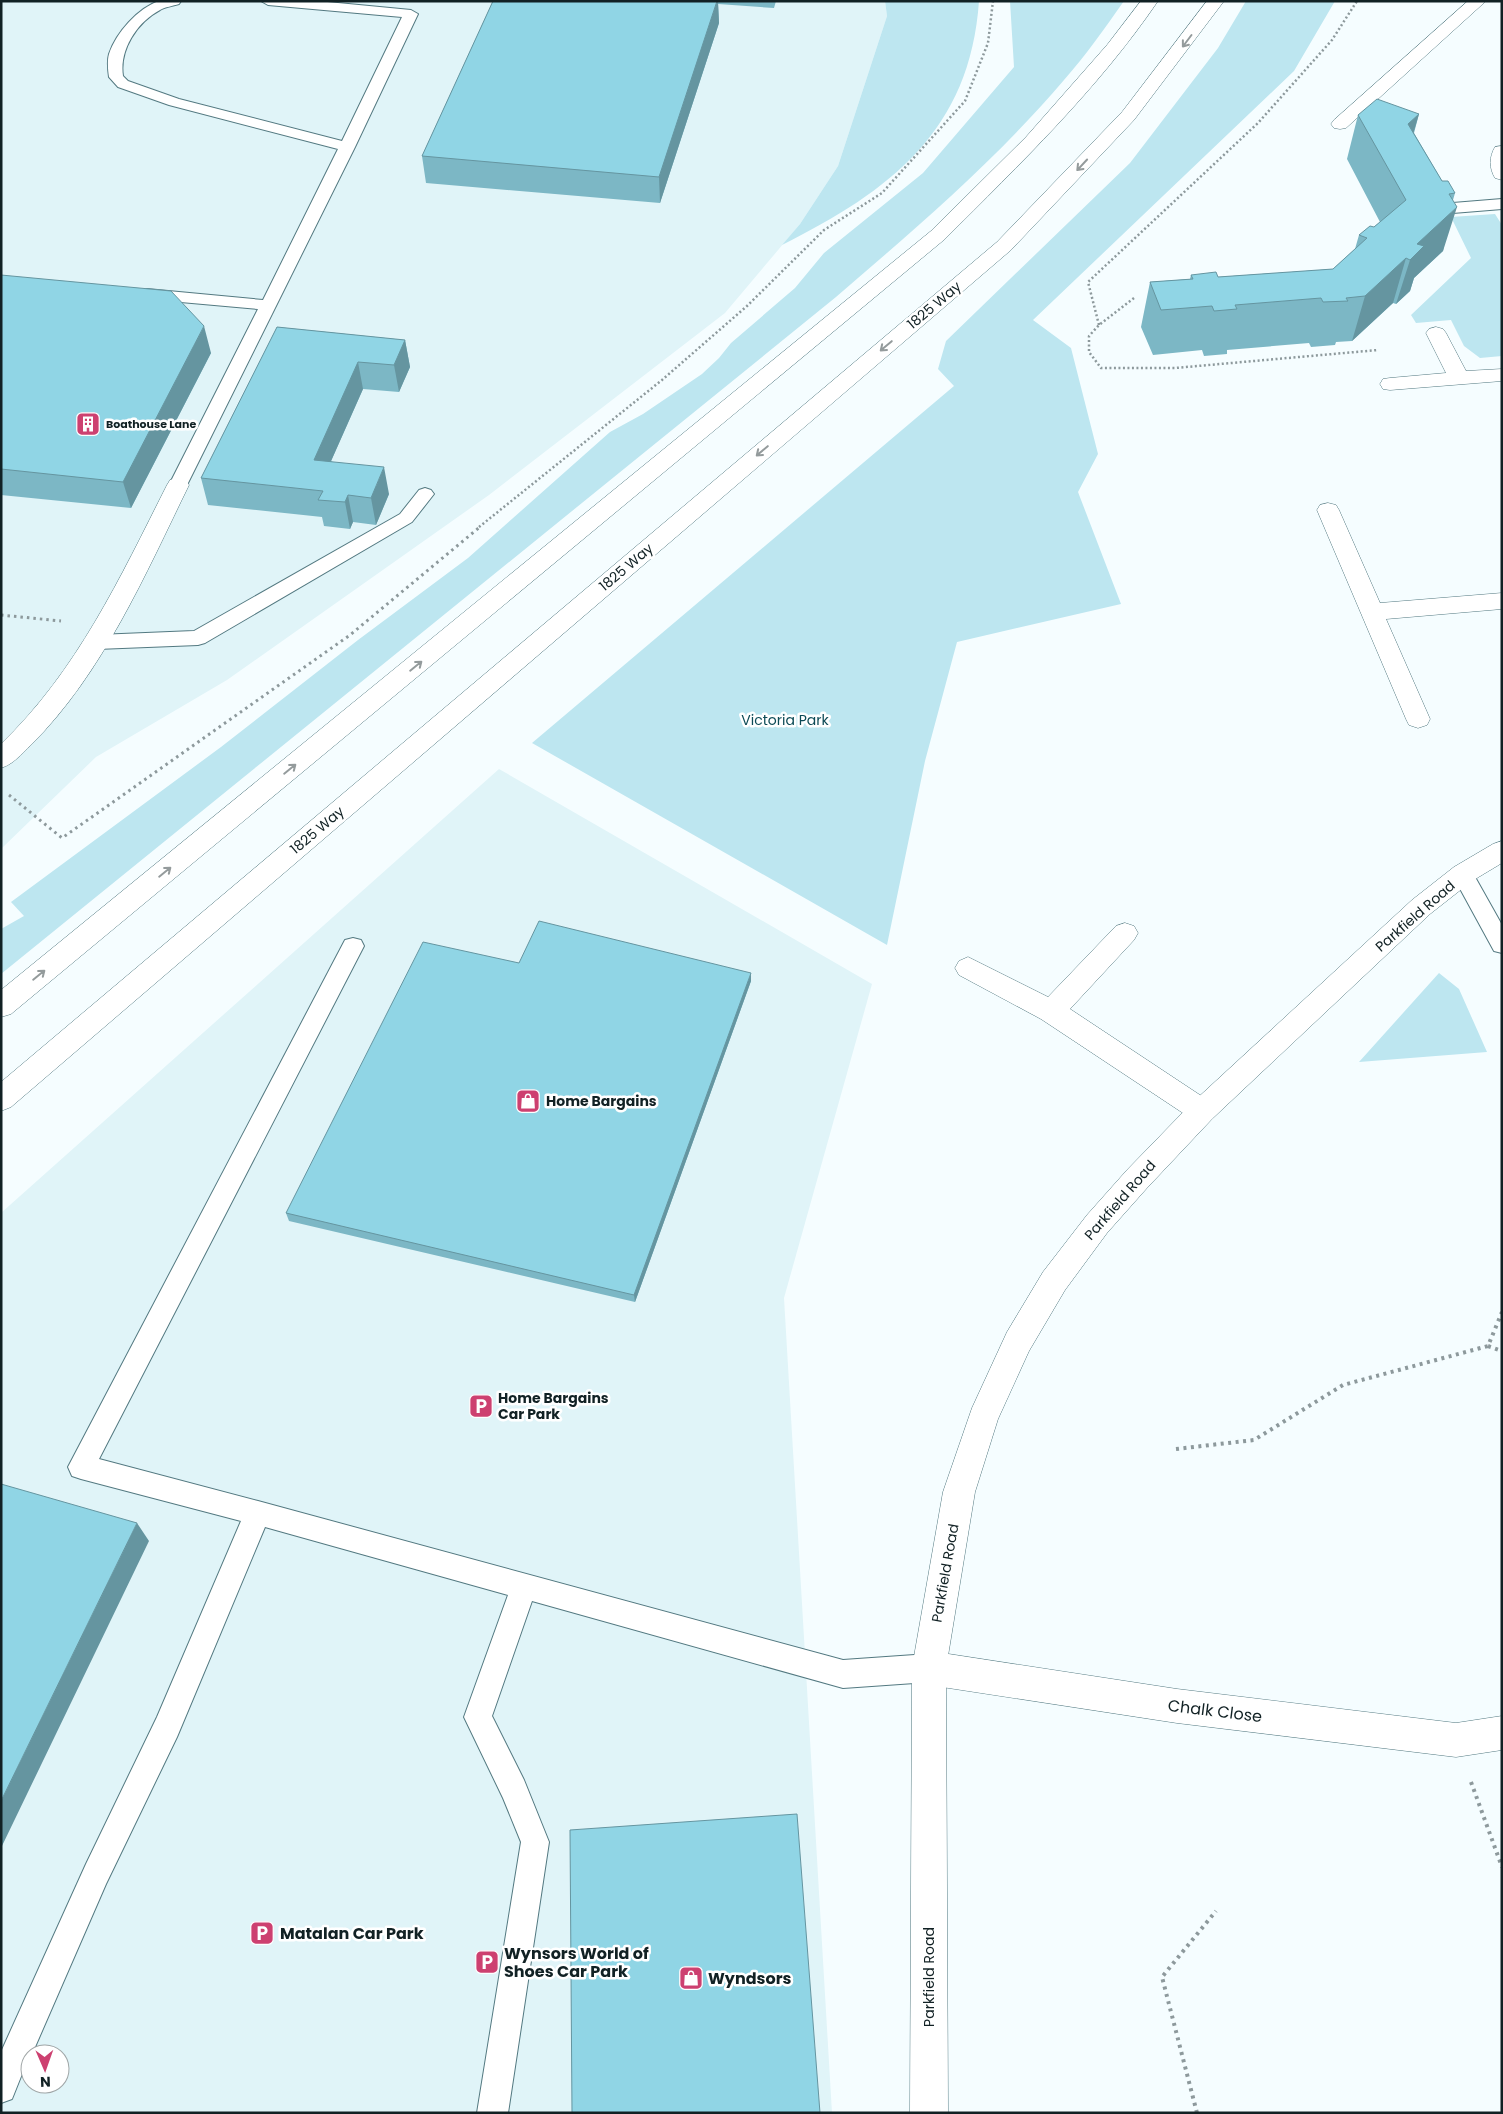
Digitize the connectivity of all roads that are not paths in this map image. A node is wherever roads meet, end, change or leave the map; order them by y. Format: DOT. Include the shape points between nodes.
graph roads {
  1 [pos="174,1"];
  2 [pos="268,1"];
  3 [pos="1150,1"];
  4 [pos="1216,1"];
  5 [pos="1478,1"];
  6 [pos="1340,124"];
  7 [pos="347,147"];
  8 [pos="1502,151"];
  9 [pos="1502,174"];
  10 [pos="1502,204"];
  11 [pos="1427,210"];
  12 [pos="130,293"];
  13 [pos="268,305"];
  14 [pos="1438,339"];
  15 [pos="1502,376"];
  16 [pos="1459,378"];
  17 [pos="1390,384"];
  18 [pos="178,485"];
  19 [pos="425,494"];
  20 [pos="1328,510"];
  21 [pos="1502,601"];
  22 [pos="1372,612"];
  23 [pos="102,634"];
  24 [pos="1418,719"];
  25 [pos="1,759"];
  26 [pos="1502,851"];
  27 [pos="1463,874"];
  28 [pos="1125,933"];
  29 [pos="1502,945"];
  30 [pos="353,946"];
  31 [pos="968,968"];
  32 [pos="1,1006"];
  33 [pos="1051,1011"];
  34 [pos="1,1099"];
  35 [pos="1202,1111"];
  36 [pos="258,1513"];
  37 [pos="524,1586"];
  38 [pos="929,1668"];
  39 [pos="1502,1733"];
  40 [pos="1,2088"];
  41 [pos="492,2113"];
  42 [pos="929,2113"];
  1 -- 7 [label="lane" via="155,7 125,37 116,54 115,70 116,77 123,84 174,102"];
  2 -- 7 [label="lane" via="411,14"];
  32 -- 3 [label="main road, one-way" via="938,235 1033,141"];
  4 -- 34 [label="main road, 1825 Way, one-way" via="1128,116 1004,246"];
  5 -- 6 [label="main road"];
  7 -- 13 [label="lane"];
  8 -- 9 [label="main road" via="1499,166"];
  10 -- 11 [label="lane"];
  12 -- 13 [label="lane"];
  13 -- 18 [label="lane"];
  14 -- 16 [label="main road"];
  15 -- 16 [label="main road"];
  16 -- 17 [label="main road"];
  18 -- 23 [label="main road"];
  19 -- 23 [label="lane" via="406,518 198,638"];
  20 -- 22 [label="main road"];
  21 -- 22 [label="main road"];
  22 -- 24 [label="main road"];
  23 -- 25 [label="main road" via="57,702"];
  26 -- 27 [label="main road, Parkfield Road"];
  27 -- 29 [label="lane"];
  27 -- 35 [label="main road, Parkfield Road" via="1420,907"];
  28 -- 33 [label="main road"];
  30 -- 36 [label="lane" via="81,1467"];
  31 -- 33 [label="main road"];
  33 -- 35 [label="main road"];
  35 -- 38 [label="main road, Parkfield Road" via="1097,1224 1054,1281 1018,1342 983,1418 959,1492"];
  36 -- 37 [label="lane"];
  36 -- 40 [label="lane" via="167,1727 96,1874"];
  37 -- 38 [label="lane" via="843,1674"];
  37 -- 41 [label="lane" via="478,1717 535,1842"];
  38 -- 39 [label="main road, Chalk Close" via="1196,1709 1456,1740"];
  38 -- 42 [label="main road, Parkfield Road"];
}
